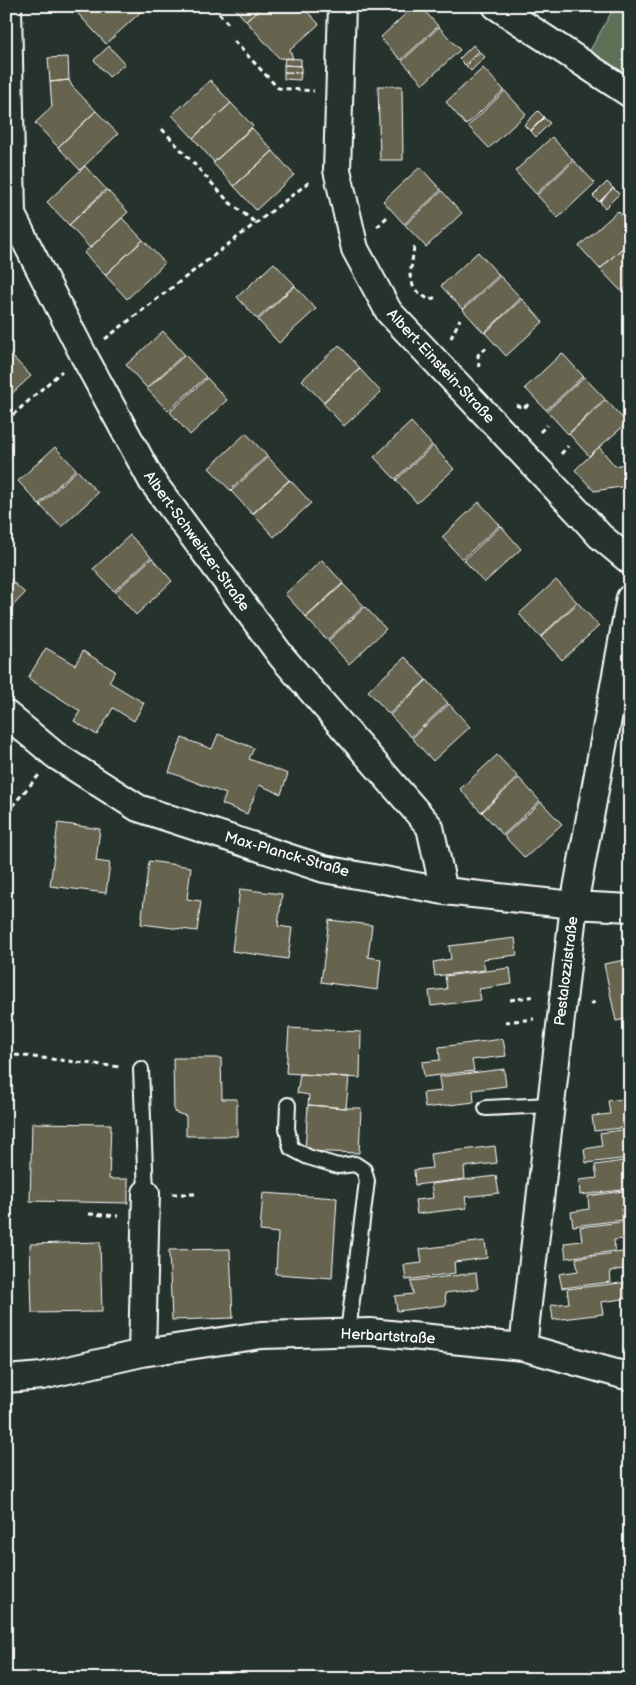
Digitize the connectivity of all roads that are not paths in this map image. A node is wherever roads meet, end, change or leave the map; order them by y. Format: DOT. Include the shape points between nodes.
graph roads {
  1 [pos="8,6"];
  2 [pos="342,6"];
  3 [pos="496,6"];
  4 [pos="630,94"];
  5 [pos="630,561"];
  6 [pos="630,598"];
  7 [pos="6,714"];
  8 [pos="444,892"];
  9 [pos="574,905"];
  10 [pos="630,908"];
  11 [pos="141,1069"];
  12 [pos="288,1105"];
  13 [pos="551,1105"];
  14 [pos="486,1108"];
  15 [pos="146,1194"];
  16 [pos="348,1332"];
  17 [pos="523,1347"];
  18 [pos="142,1353"];
  19 [pos="630,1377"];
  20 [pos="6,1379"];
  1 -- 8 [label="street, Albert-Schweitzer-Straße" via="12,215 152,482 282,657 430,827"];
  2 -- 5 [label="street, Albert-Einstein-Straße" via="337,170 355,249 389,312 582,518"];
  3 -- 4 [label="street"];
  6 -- 9 [label="street, Pestalozzistraße"];
  7 -- 8 [label="street, Max-Planck-Straße" via="56,755 138,808 324,869"];
  8 -- 9 [label="street, Max-Planck-Straße"];
  9 -- 10 [label="street, Max-Planck-Straße"];
  9 -- 13 [label="street, Pestalozzistraße"];
  11 -- 15 [label="lane"];
  12 -- 16 [label="lane" via="287,1128 291,1148 308,1157 338,1166 355,1164 364,1170 367,1182"];
  13 -- 14 [label="lane"];
  13 -- 17 [label="street, Pestalozzistraße"];
  15 -- 18 [label="street"];
  16 -- 17 [label="street, Herbartstraße"];
  16 -- 18 [label="street, Herbartstraße" via="261,1335"];
  17 -- 19 [label="street, Herbartstraße"];
  18 -- 20 [label="street, Herbartstraße" via="42,1376"];
}
